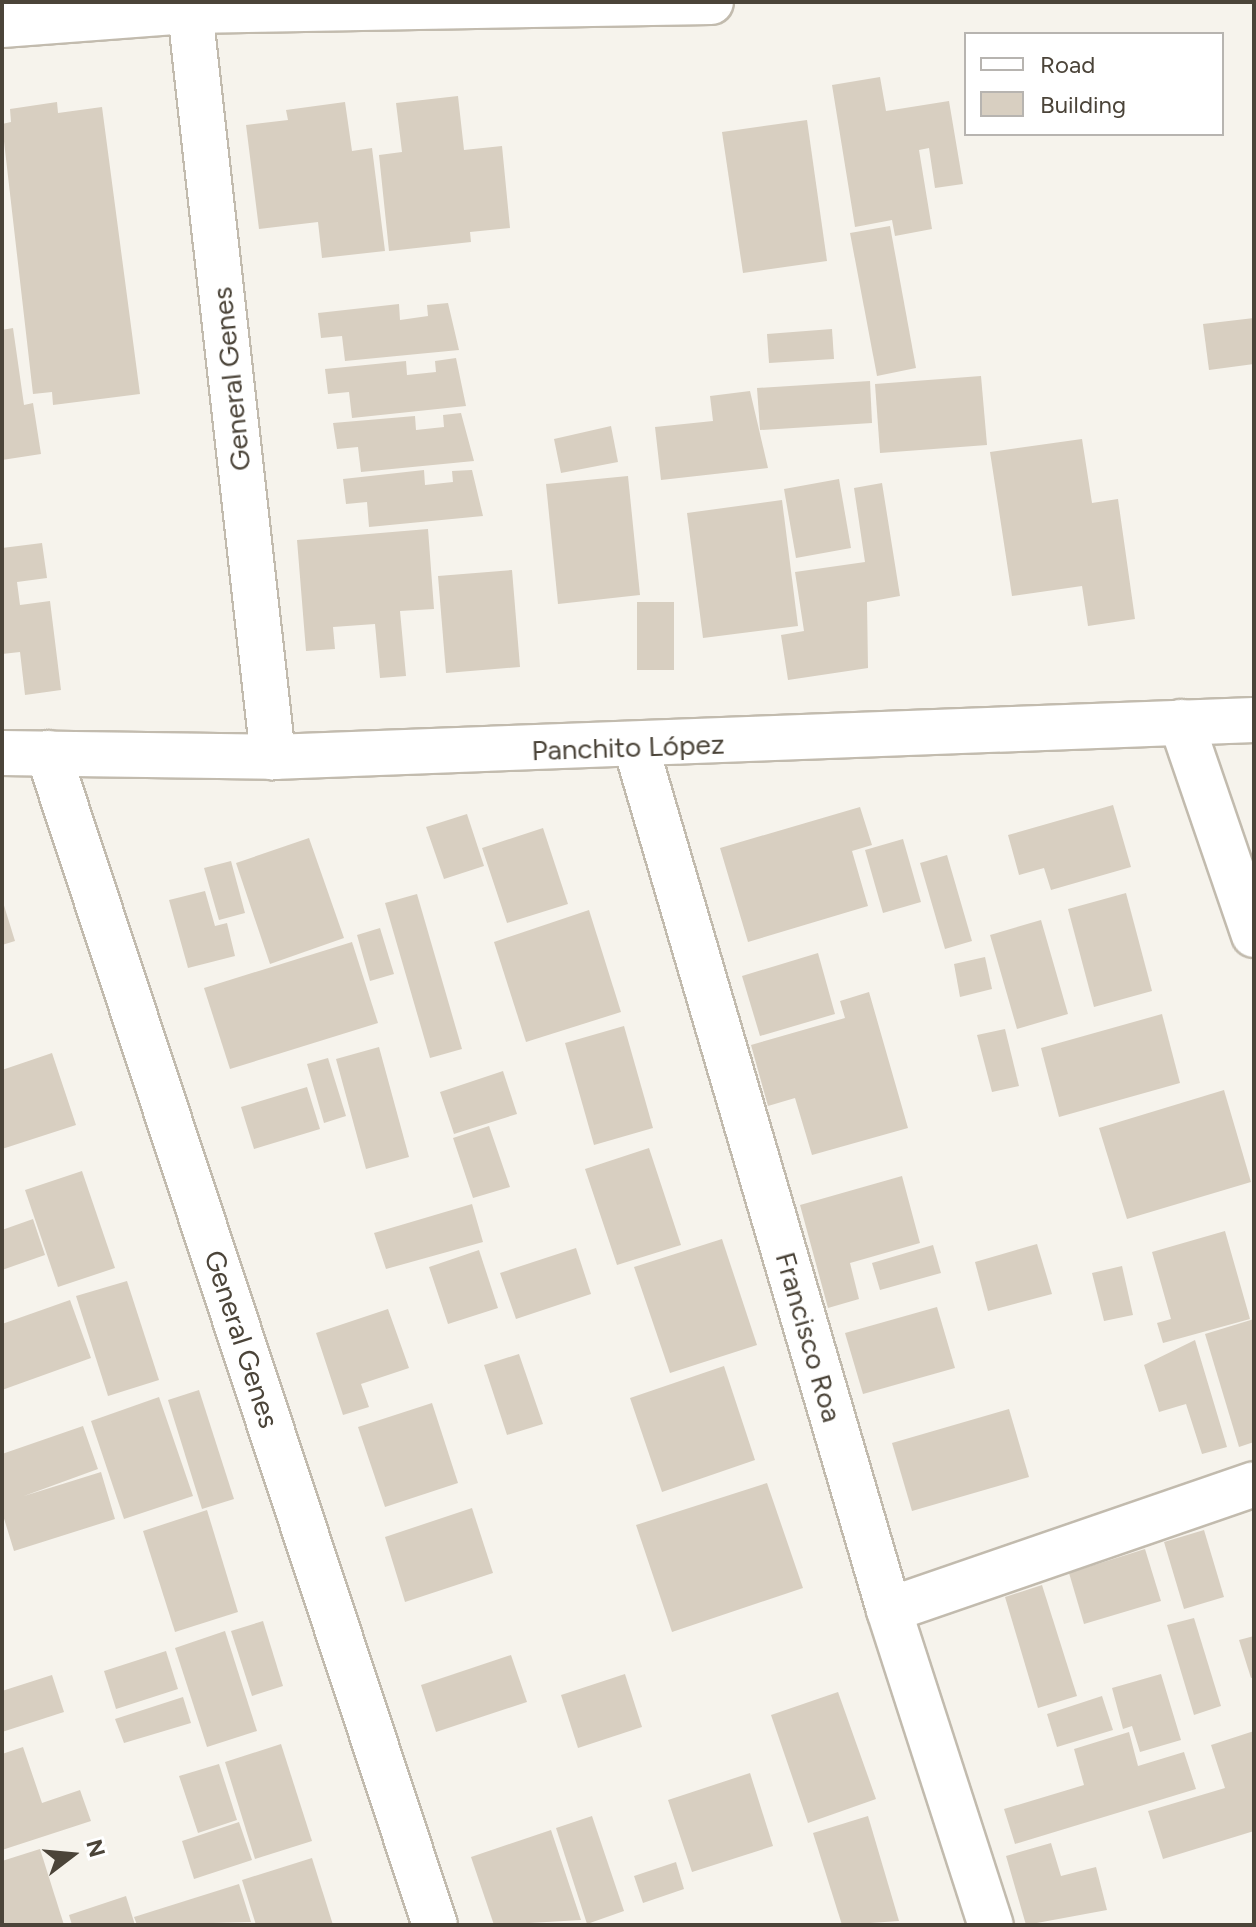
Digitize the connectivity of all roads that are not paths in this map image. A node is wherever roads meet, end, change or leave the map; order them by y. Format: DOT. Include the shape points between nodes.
graph roads {
  1 [pos="711,2"];
  2 [pos="190,6"];
  3 [pos="2,25"];
  4 [pos="1254,720"];
  5 [pos="1181,722"];
  6 [pos="636,747"];
  7 [pos="2,753"];
  8 [pos="48,753"];
  9 [pos="273,757"];
  10 [pos="1254,935"];
  11 [pos="1254,1484"];
  12 [pos="889,1610"];
  13 [pos="435,1925"];
  14 [pos="991,1925"];
  1 -- 2 [label="street"];
  2 -- 3 [label="street"];
  2 -- 9 [label="street, General Genes"];
  4 -- 5 [label="street, Panchito López"];
  5 -- 6 [label="street, Panchito López"];
  5 -- 10 [label="street"];
  6 -- 9 [label="street, Panchito López"];
  6 -- 12 [label="street, Francisco Roa"];
  7 -- 8 [label="street, Panchito López"];
  8 -- 9 [label="street, Panchito López"];
  8 -- 13 [label="street, General Genes"];
  11 -- 12 [label="street"];
  12 -- 14 [label="street, Francisco Roa"];
}
